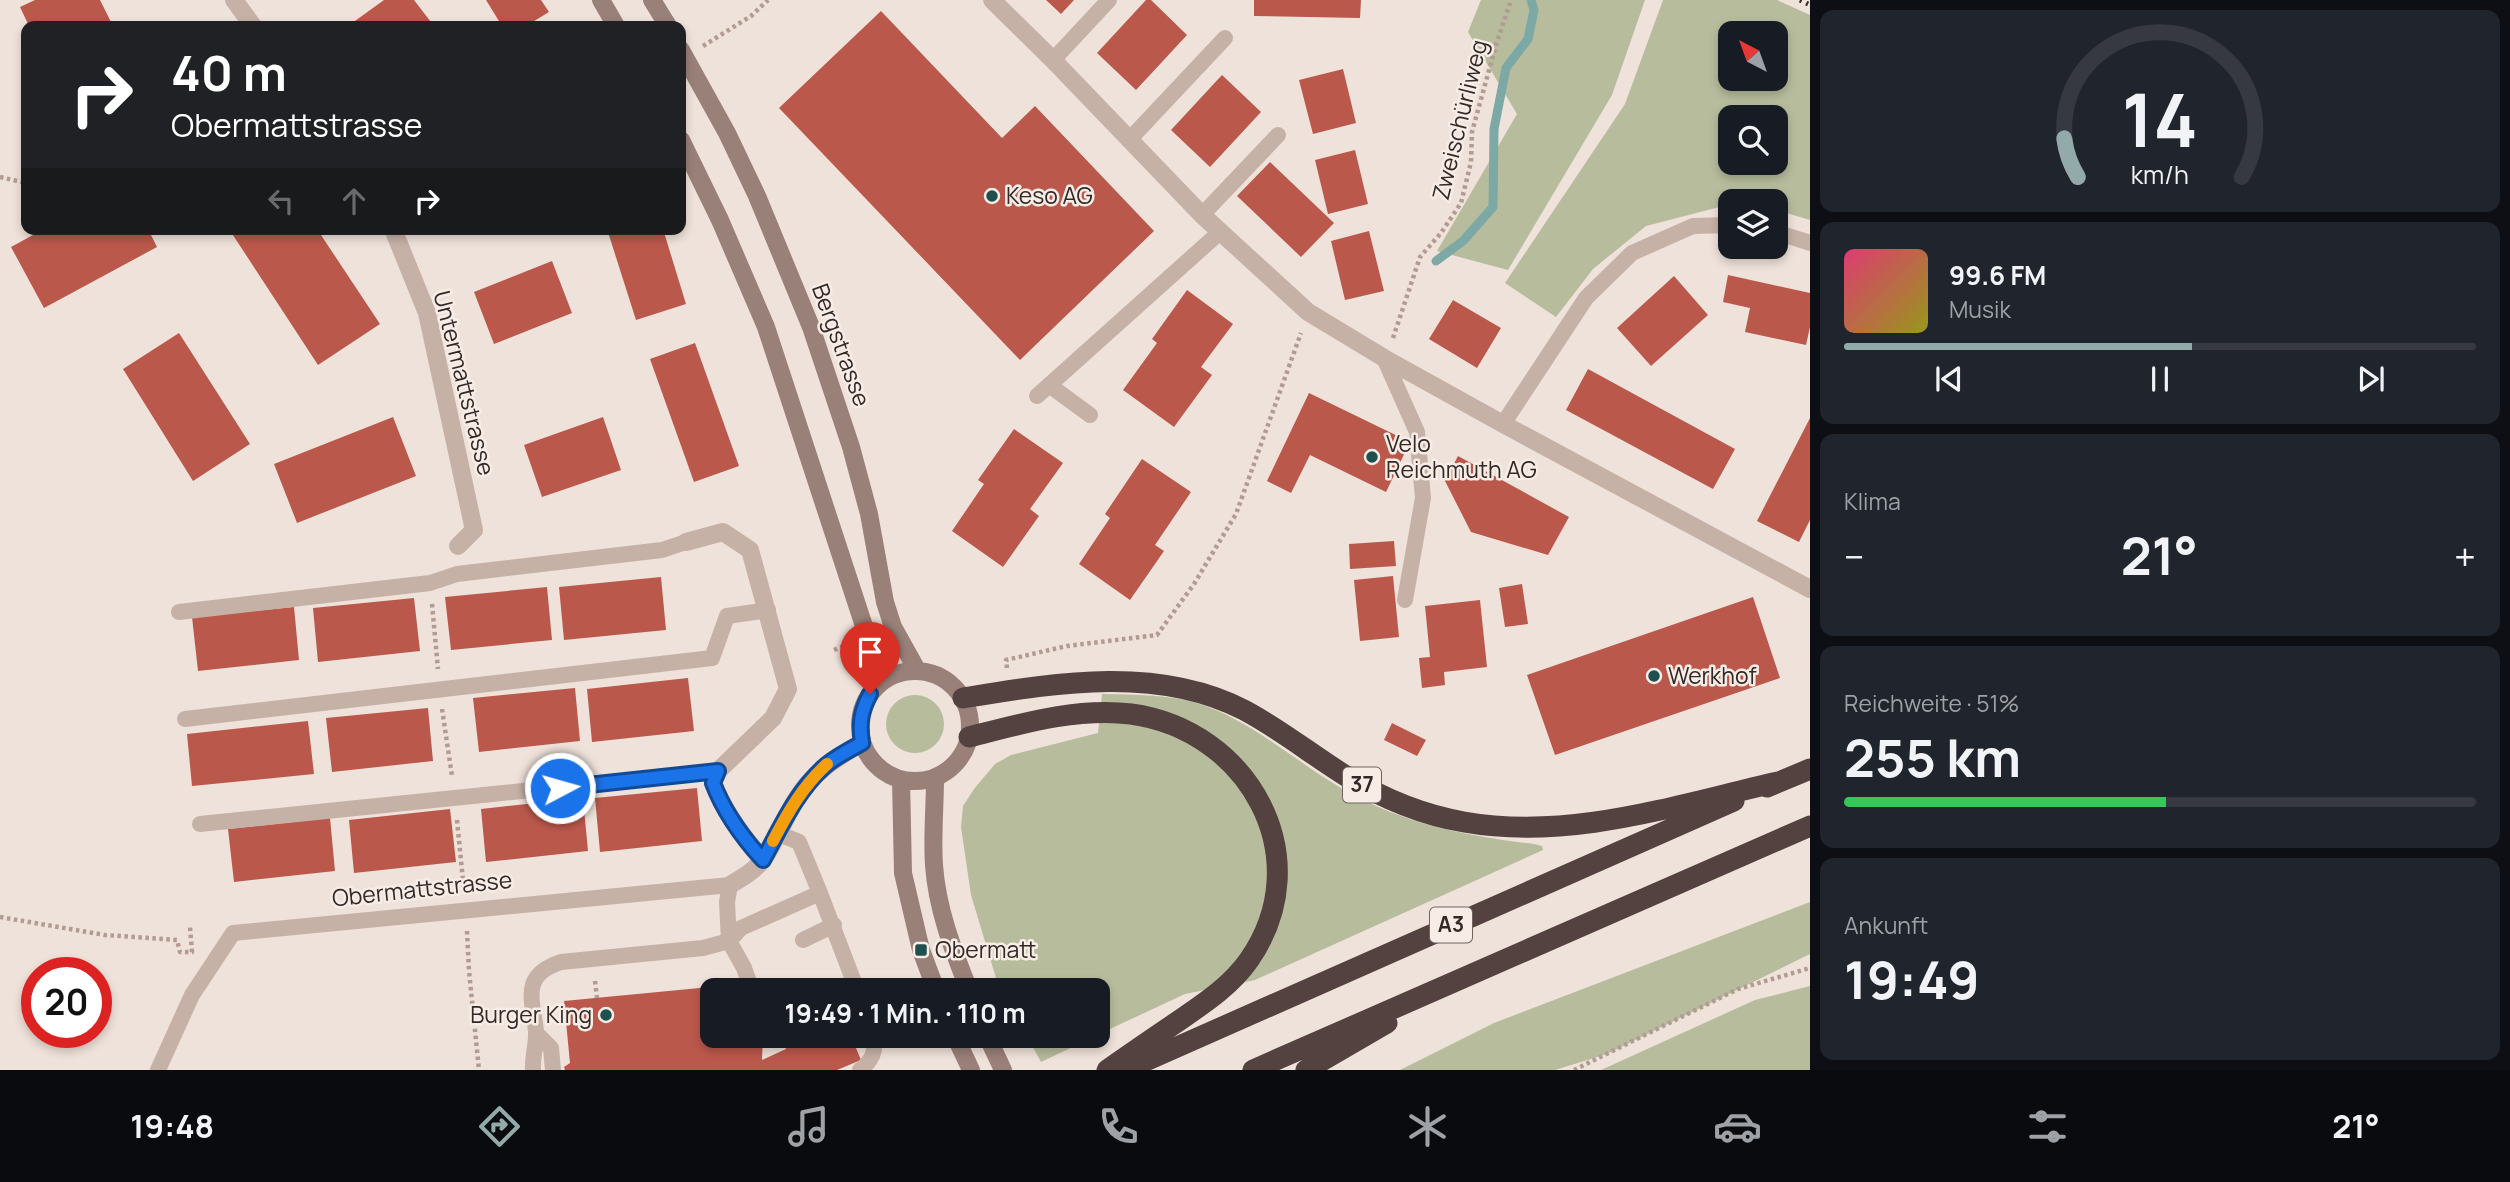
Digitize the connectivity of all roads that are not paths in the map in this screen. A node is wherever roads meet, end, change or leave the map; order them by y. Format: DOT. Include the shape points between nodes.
graph roads {
  1 [pos="234,0"];
  2 [pos="601,0"];
  3 [pos="652,0"];
  4 [pos="992,0"];
  5 [pos="1110,0"];
  6 [pos="249,21"];
  7 [pos="614,21"];
  8 [pos="665,21"];
  9 [pos="1225,38"];
  10 [pos="686,59"];
  11 [pos="1053,60"];
  12 [pos="1278,135"];
  13 [pos="1129,140"];
  14 [pos="686,150"];
  15 [pos="1202,215"];
  16 [pos="1718,225"];
  17 [pos="1220,232"];
  18 [pos="395,235"];
  19 [pos="1788,236"];
  20 [pos="1810,243"];
  21 [pos="1384,358"];
  22 [pos="1090,415"];
  23 [pos="1503,424"];
  24 [pos="686,542"];
  25 [pos="458,546"];
  26 [pos="1810,589"];
  27 [pos="1405,600"];
  28 [pos="768,610"];
  29 [pos="179,612"];
  30 [pos="917,670"];
  31 [pos="882,681"];
  32 [pos="963,698"];
  33 [pos="185,719"];
  34 [pos="970,737"];
  35 [pos="862,743"];
  36 [pos="1810,769"];
  37 [pos="718,771"];
  38 [pos="934,778"];
  39 [pos="901,780"];
  40 [pos="1778,782"];
  41 [pos="200,824"];
  42 [pos="1810,827"];
  43 [pos="777,833"];
  44 [pos="763,860"];
  45 [pos="730,885"];
  46 [pos="820,893"];
  47 [pos="834,925"];
  48 [pos="803,940"];
  49 [pos="729,941"];
  50 [pos="1480,969"];
  51 [pos="751,978"];
  52 [pos="850,978"];
  53 [pos="932,978"];
  54 [pos="964,978"];
  55 [pos="536,1033"];
  56 [pos="874,1048"];
  57 [pos="961,1048"];
  58 [pos="993,1048"];
  59 [pos="158,1070"];
  60 [pos="533,1070"];
  61 [pos="553,1070"];
  62 [pos="860,1070"];
  63 [pos="971,1070"];
  64 [pos="1003,1070"];
  65 [pos="1107,1070"];
  66 [pos="1125,1070"];
  67 [pos="1253,1070"];
  68 [pos="1306,1070"];
  1 -- 6 [label="street"];
  2 -- 7 [label="main road"];
  3 -- 8 [label="main road"];
  4 -- 11 [label="street"];
  5 -- 11 [label="lane"];
  9 -- 13 [label="lane"];
  10 -- 30 [label="main road, Bergstrasse" via="751,184 811,327 851,447 885,602"];
  11 -- 13 [label="street"];
  12 -- 15 [label="lane"];
  13 -- 15 [label="street"];
  14 -- 31 [label="main road" via="766,327"];
  15 -- 17 [label="street"];
  16 -- 23 [label="lane" via="1693,226 1632,253 1586,298"];
  17 -- 21 [label="street" via="1308,312"];
  17 -- 22 [label="lane" via="1043,391"];
  18 -- 25 [label="street, Untermattstrasse" via="426,313 474,530"];
  19 -- 20 [label="lane"];
  21 -- 23 [label="street"];
  21 -- 27 [label="lane" via="1418,432 1423,498"];
  23 -- 26 [label="street"];
  24 -- 28 [label="street" via="723,532 750,550"];
  24 -- 29 [label="lane" via="662,550 457,575 430,583"];
  28 -- 33 [label="lane" via="727,616 712,658"];
  28 -- 37 [label="street" via="788,689 773,718"];
  30 -- 31 [label="main road"];
  30 -- 32 [label="main road" via="935,674"];
  31 -- 35 [label="main road" via="862,709"];
  32 -- 34 [label="main road"];
  32 -- 40 [label="highway, 37" via="1109,681 1185,688 1245,711 1385,797 1443,818 1483,825 1581,824"];
  34 -- 38 [label="main road" via="957,762"];
  34 -- 65 [label="highway" via="1091,714 1147,717 1184,729 1212,745 1240,770 1266,816 1274,845 1275,892 1266,928 1250,958 1213,997"];
  35 -- 39 [label="main road" via="884,773"];
  35 -- 43 [label="street" via="826,765 808,783"];
  36 -- 40 [label="highway, A3"];
  37 -- 41 [label="lane"];
  37 -- 44 [label="street" via="713,783 718,797"];
  38 -- 39 [label="main road"];
  38 -- 54 [label="main road" via="934,866 940,906"];
  39 -- 53 [label="main road" via="903,873"];
  40 -- 66 [label="highway, A3"];
  42 -- 50 [label="highway, A3"];
  43 -- 44 [label="street"];
  43 -- 46 [label="lane" via="799,842"];
  44 -- 45 [label="street"];
  45 -- 49 [label="lane"];
  45 -- 59 [label="lane, Obermattstrasse" via="233,933 192,995"];
  46 -- 47 [label="lane"];
  46 -- 49 [label="lane" via="741,928"];
  47 -- 48 [label="lane"];
  47 -- 52 [label="lane"];
  49 -- 51 [label="lane" via="750,965"];
  49 -- 55 [label="lane" via="550,965 530,987"];
  50 -- 67 [label="highway, A3"];
  50 -- 68 [label="highway"];
  55 -- 60 [label="lane"];
  55 -- 61 [label="lane" via="551,1048"];
  56 -- 62 [label="lane" via="869,1063"];
  57 -- 63 [label="main road"];
  58 -- 64 [label="main road"];
}
